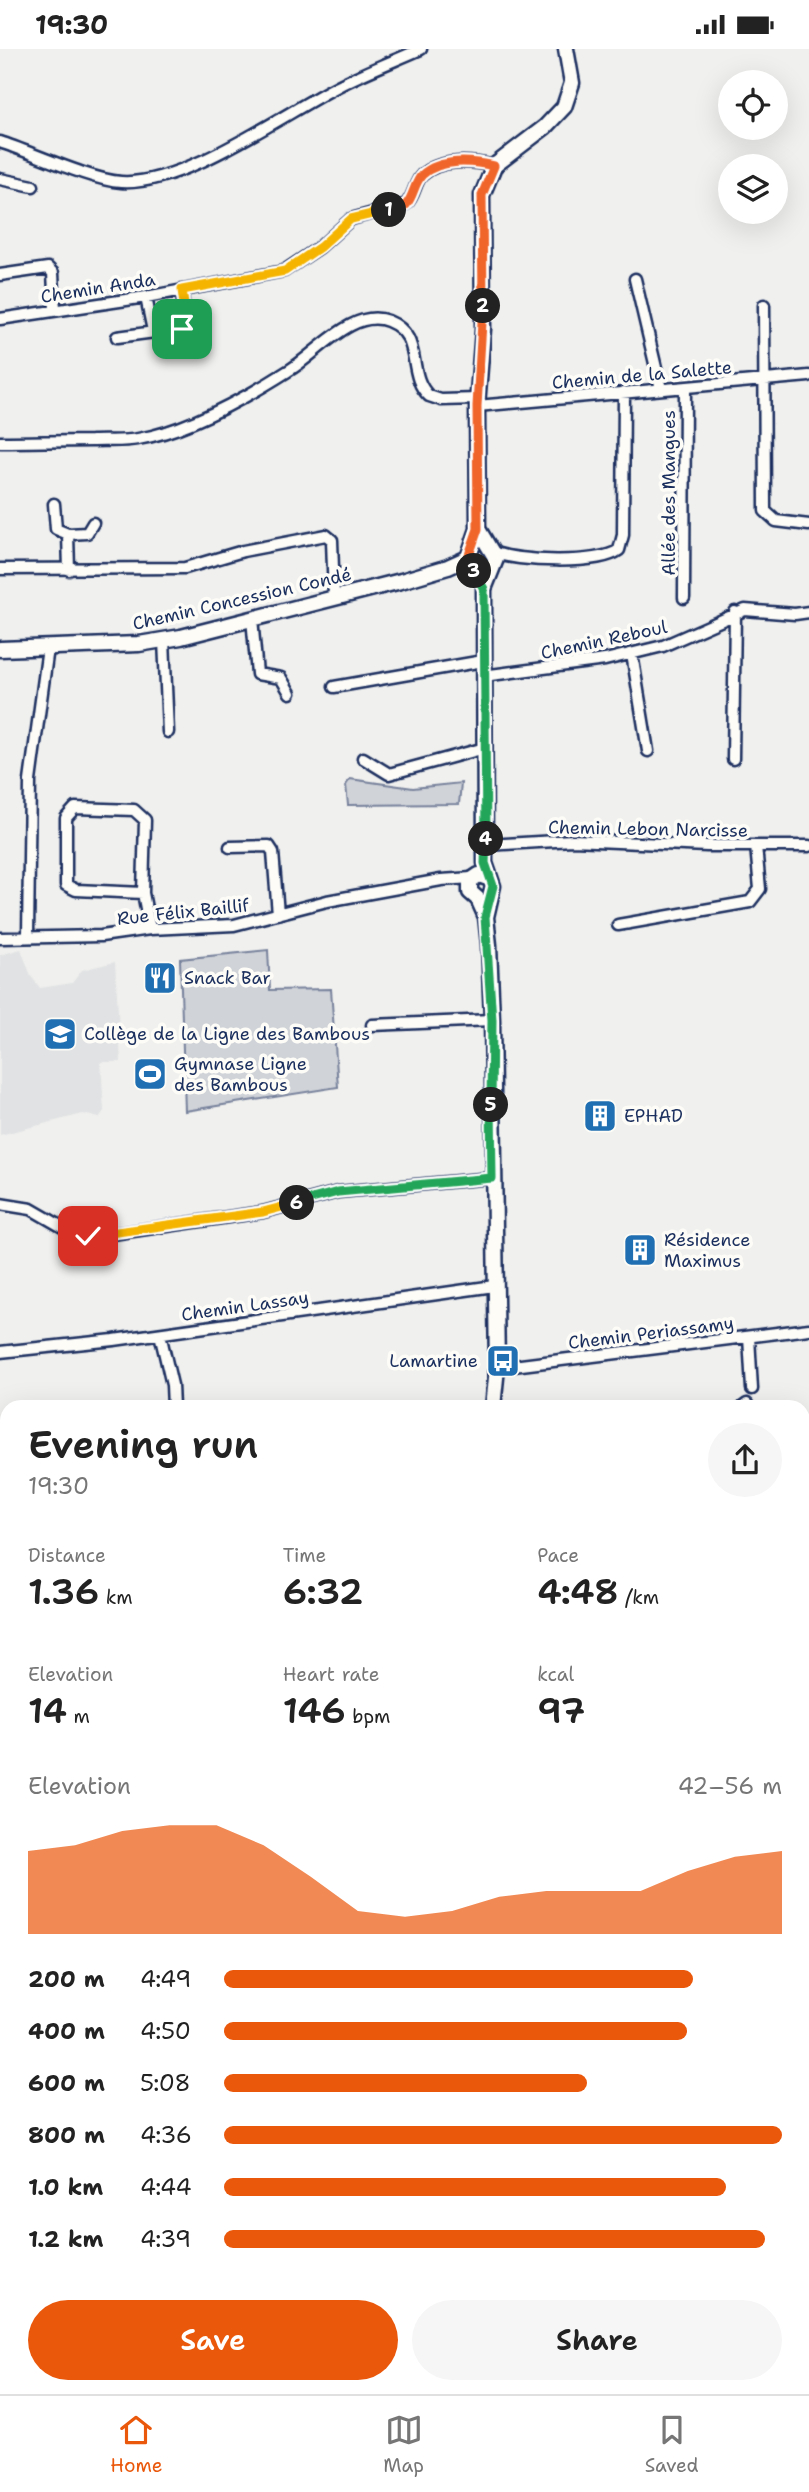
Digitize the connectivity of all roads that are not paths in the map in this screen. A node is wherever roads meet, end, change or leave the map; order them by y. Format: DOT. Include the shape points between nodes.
graph roads {
  1 [pos="421,49"];
  2 [pos="566,49"];
  3 [pos="0,142"];
  4 [pos="494,166"];
  5 [pos="0,179"];
  6 [pos="33,185"];
  7 [pos="0,275"];
  8 [pos="635,279"];
  9 [pos="182,290"];
  10 [pos="146,297"];
  11 [pos="764,305"];
  12 [pos="55,310"];
  13 [pos="0,319"];
  14 [pos="153,331"];
  15 [pos="117,337"];
  16 [pos="809,376"];
  17 [pos="765,380"];
  18 [pos="685,387"];
  19 [pos="661,389"];
  20 [pos="624,392"];
  21 [pos="477,402"];
  22 [pos="0,442"];
  23 [pos="54,504"];
  24 [pos="93,523"];
  25 [pos="809,525"];
  26 [pos="478,529"];
  27 [pos="68,534"];
  28 [pos="492,559"];
  29 [pos="471,561"];
  30 [pos="0,569"];
  31 [pos="69,570"];
  32 [pos="484,589"];
  33 [pos="334,597"];
  34 [pos="684,598"];
  35 [pos="809,612"];
  36 [pos="735,613"];
  37 [pos="252,618"];
  38 [pos="809,623"];
  39 [pos="164,640"];
  40 [pos="48,648"];
  41 [pos="0,649"];
  42 [pos="632,654"];
  43 [pos="483,661"];
  44 [pos="483,676"];
  45 [pos="334,687"];
  46 [pos="290,693"];
  47 [pos="168,732"];
  48 [pos="485,748"];
  49 [pos="648,751"];
  50 [pos="363,758"];
  51 [pos="733,759"];
  52 [pos="486,845"];
  53 [pos="756,846"];
  54 [pos="809,846"];
  55 [pos="230,847"];
  56 [pos="479,886"];
  57 [pos="143,893"];
  58 [pos="278,913"];
  59 [pos="618,925"];
  60 [pos="150,929"];
  61 [pos="28,935"];
  62 [pos="0,938"];
  63 [pos="492,1020"];
  64 [pos="372,1025"];
  65 [pos="492,1178"];
  66 [pos="0,1204"];
  67 [pos="494,1286"];
  68 [pos="809,1329"];
  69 [pos="160,1334"];
  70 [pos="749,1337"];
  71 [pos="0,1352"];
  72 [pos="497,1368"];
  73 [pos="752,1389"];
  74 [pos="173,1400"];
  75 [pos="494,1400"];
  1 -- 3 [label="street" via="339,85 240,142 137,182 101,177"];
  2 -- 4 [label="main road" via="572,83 564,107"];
  4 -- 9 [label="street, Chemin Anda" via="470,161 430,170 418,181 406,205 351,219 285,271"];
  4 -- 21 [label="main road" via="482,195 483,328"];
  5 -- 6 [label="street"];
  7 -- 12 [label="street" via="48,268 53,273"];
  8 -- 19 [label="street"];
  9 -- 10 [label="street, Chemin Anda"];
  9 -- 14 [label="street" via="187,325"];
  10 -- 12 [label="street, Chemin Anda"];
  10 -- 14 [label="street"];
  11 -- 17 [label="street"];
  12 -- 13 [label="street, Chemin Anda"];
  14 -- 15 [label="street"];
  16 -- 17 [label="street, Chemin de la Salette"];
  17 -- 18 [label="street, Chemin de la Salette"];
  17 -- 25 [label="street" via="765,512 776,521"];
  18 -- 19 [label="street, Chemin de la Salette"];
  18 -- 34 [label="street, Allée des Mangues"];
  19 -- 20 [label="street, Chemin de la Salette"];
  20 -- 21 [label="street, Chemin de la Salette"];
  20 -- 28 [label="street" via="623,535 619,550 604,557"];
  21 -- 22 [label="street, Chemin de la Salette" via="429,396 417,373 407,333 373,318 349,326 253,392 163,432 118,442"];
  21 -- 26 [label="main road"];
  23 -- 27 [label="street" via="56,529"];
  24 -- 27 [label="street" via="87,533"];
  26 -- 28 [label="main road"];
  26 -- 29 [label="main road"];
  27 -- 31 [label="street"];
  28 -- 29 [label="main road" via="483,573"];
  28 -- 29 [label="main road" via="481,545"];
  28 -- 32 [label="main road"];
  29 -- 32 [label="main road"];
  29 -- 33 [label="main road, Chemin Concession Condé"];
  30 -- 31 [label="street"];
  31 -- 33 [label="street" via="185,568 326,535 332,540"];
  32 -- 43 [label="main road"];
  33 -- 37 [label="main road, Chemin Concession Condé"];
  35 -- 36 [label="street, Chemin Reboul" via="755,609"];
  35 -- 38 [label="street"];
  36 -- 42 [label="street, Chemin Reboul" via="692,636"];
  36 -- 51 [label="street"];
  37 -- 39 [label="main road, Chemin Concession Condé"];
  37 -- 46 [label="street" via="257,674 282,678"];
  39 -- 40 [label="main road, Chemin Concession Condé"];
  39 -- 47 [label="street"];
  40 -- 41 [label="main road, Chemin Concession Condé"];
  40 -- 61 [label="street" via="30,781"];
  42 -- 44 [label="street, Chemin Reboul"];
  42 -- 49 [label="street"];
  43 -- 44 [label="main road"];
  43 -- 45 [label="street"];
  44 -- 48 [label="main road"];
  48 -- 50 [label="street" via="389,774"];
  48 -- 52 [label="main road"];
  52 -- 53 [label="street, Chemin Lebon Narcisse" via="573,840"];
  52 -- 56 [label="main road"];
  53 -- 54 [label="street, Chemin Lebon Narcisse"];
  53 -- 59 [label="street" via="760,889 750,902"];
  55 -- 58 [label="street" via="269,846"];
  56 -- 58 [label="street, Rue Félix Baillif" via="449,880"];
  56 -- 63 [label="main road"];
  57 -- 57 [label="street" via="145,820 134,810 75,808 66,818 66,885 76,890"];
  57 -- 60 [label="street"];
  58 -- 60 [label="street, Rue Félix Baillif" via="234,925"];
  60 -- 61 [label="street, Rue Félix Baillif" via="101,936"];
  61 -- 62 [label="street, Rue Félix Baillif"];
  63 -- 64 [label="street"];
  63 -- 65 [label="main road"];
  65 -- 66 [label="street" via="338,1192 263,1212 99,1236 78,1235 31,1209"];
  65 -- 67 [label="main road"];
  67 -- 69 [label="street, Chemin Lassay"];
  67 -- 72 [label="main road"];
  68 -- 70 [label="street, Chemin Periassamy"];
  69 -- 71 [label="street, Chemin Lassay"];
  69 -- 74 [label="street"];
  70 -- 72 [label="street, Chemin Periassamy"];
  70 -- 73 [label="street"];
  72 -- 75 [label="main road"];
}
